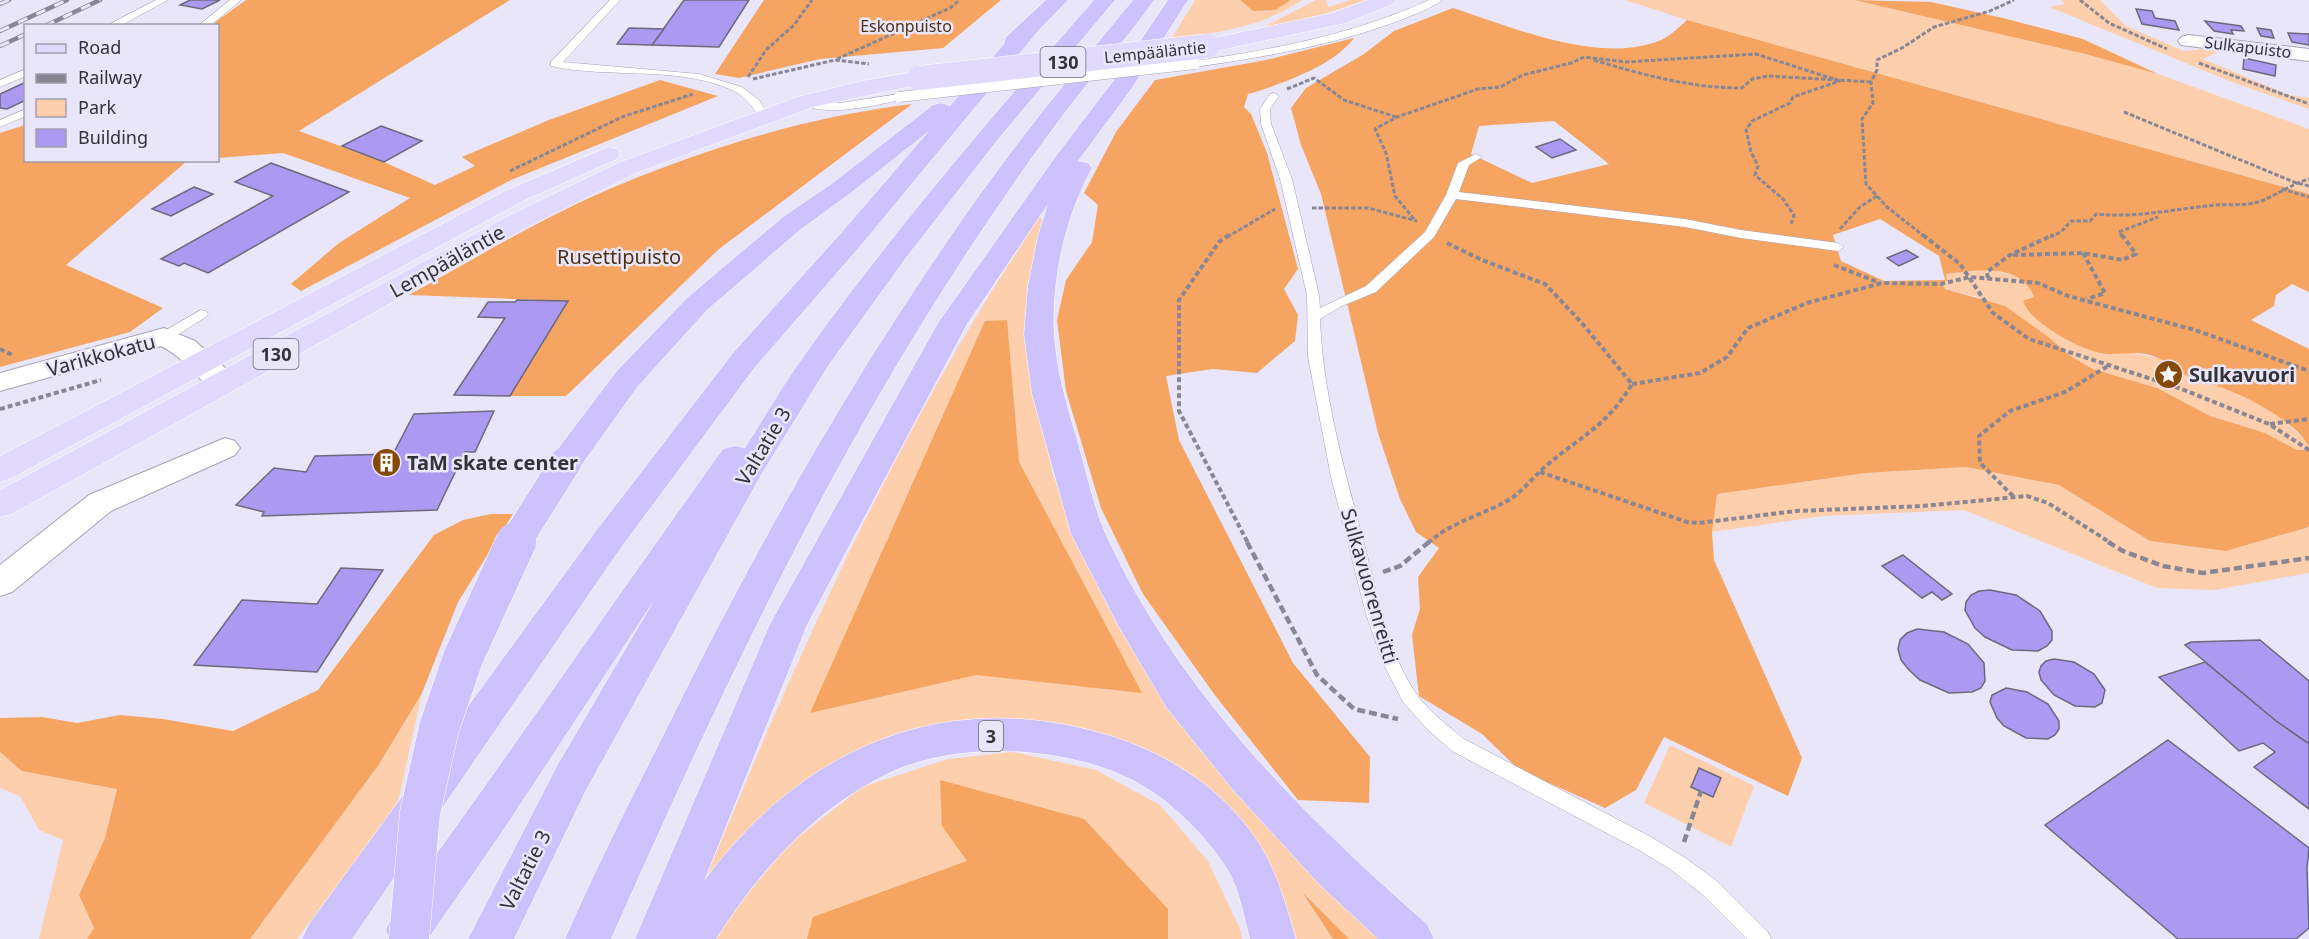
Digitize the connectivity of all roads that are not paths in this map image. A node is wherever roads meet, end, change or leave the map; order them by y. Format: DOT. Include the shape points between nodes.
graph roads {
  1 [pos="163,0"];
  2 [pos="236,0"];
  3 [pos="615,0"];
  4 [pos="1058,0"];
  5 [pos="1106,0"];
  6 [pos="1144,0"];
  7 [pos="1178,0"];
  8 [pos="1386,0"];
  9 [pos="1437,0"];
  10 [pos="115,24"];
  11 [pos="206,24"];
  12 [pos="1030,27"];
  13 [pos="2188,41"];
  14 [pos="1201,55"];
  15 [pos="2309,55"];
  16 [pos="24,73"];
  17 [pos="919,78"];
  18 [pos="0,84"];
  19 [pos="1120,88"];
  20 [pos="1274,96"];
  21 [pos="805,102"];
  22 [pos="753,103"];
  23 [pos="24,113"];
  24 [pos="0,124"];
  25 [pos="1476,157"];
  26 [pos="1452,195"];
  27 [pos="1833,247"];
  28 [pos="201,314"];
  29 [pos="1314,317"];
  30 [pos="164,337"];
  31 [pos="816,361"];
  32 [pos="213,372"];
  33 [pos="0,382"];
  34 [pos="225,448"];
  35 [pos="0,470"];
  36 [pos="0,505"];
  37 [pos="0,583"];
  38 [pos="325,939"];
  39 [pos="401,939"];
  40 [pos="409,939"];
  41 [pos="490,939"];
  42 [pos="588,939"];
  43 [pos="658,939"];
  44 [pos="691,939"];
  45 [pos="1273,939"];
  46 [pos="1411,939"];
  47 [pos="1761,939"];
  1 -- 10 [label="lane"];
  2 -- 11 [label="lane"];
  3 -- 22 [label="lane" via="555,64 694,76"];
  4 -- 12 [label="highway"];
  5 -- 31 [label="highway, Valtatie 3" via="990,133"];
  6 -- 42 [label="highway" via="1065,98 923,296 815,480 752,597 644,815"];
  7 -- 19 [label="highway"];
  8 -- 14 [label="main road, Lempääläntie / 130" via="1338,18"];
  9 -- 14 [label="lane" via="1383,22 1325,39 1254,54"];
  12 -- 38 [label="highway" via="744,360 601,549"];
  12 -- 40 [label="highway, bridge" via="927,123 792,222 697,304 627,379 566,462 513,547 463,658 439,728 420,813"];
  13 -- 15 [label="street, Sulkapuisto"];
  14 -- 17 [label="main road, Lempääläntie / 130, bridge"];
  14 -- 21 [label="lane, bridge" via="833,107"];
  16 -- 18 [label="lane"];
  17 -- 21 [label="main road, Lempääläntie / 130"];
  17 -- 22 [label="main road, Lempääläntie / 130" via="836,85"];
  19 -- 43 [label="highway" via="953,323 789,624"];
  19 -- 46 [label="highway" via="1065,193 1051,236 1042,286 1039,334 1048,394 1088,534 1180,696 1247,777 1334,870"];
  20 -- 29 [label="lane, Sulkavuorenreitti" via="1265,109 1266,124 1286,179 1313,295"];
  21 -- 22 [label="main road, Lempääläntie / 130"];
  22 -- 32 [label="main road, Lempääläntie / 130"];
  23 -- 24 [label="lane"];
  25 -- 26 [label="lane" via="1464,164"];
  26 -- 27 [label="lane" via="1685,222"];
  26 -- 29 [label="lane" via="1430,234 1371,288"];
  28 -- 30 [label="lane"];
  29 -- 47 [label="lane, Sulkavuorenreitti" via="1315,357 1363,574 1383,640 1409,697 1458,745 1677,863 1710,888"];
  30 -- 32 [label="street, Varikkokatu" via="185,347"];
  30 -- 33 [label="street, Varikkokatu"];
  31 -- 39 [label="highway" via="722,472"];
  31 -- 41 [label="highway, Valtatie 3" via="742,481 572,777"];
  32 -- 35 [label="main road, Lempääläntie / 130"];
  32 -- 36 [label="main road, Lempääläntie / 130"];
  34 -- 37 [label="street" via="100,503"];
  44 -- 45 [label="highway, 3" via="737,869 812,798 856,769 908,747 959,736 1019,735 1076,743 1123,757 1169,780 1237,847 1259,888"];
}
